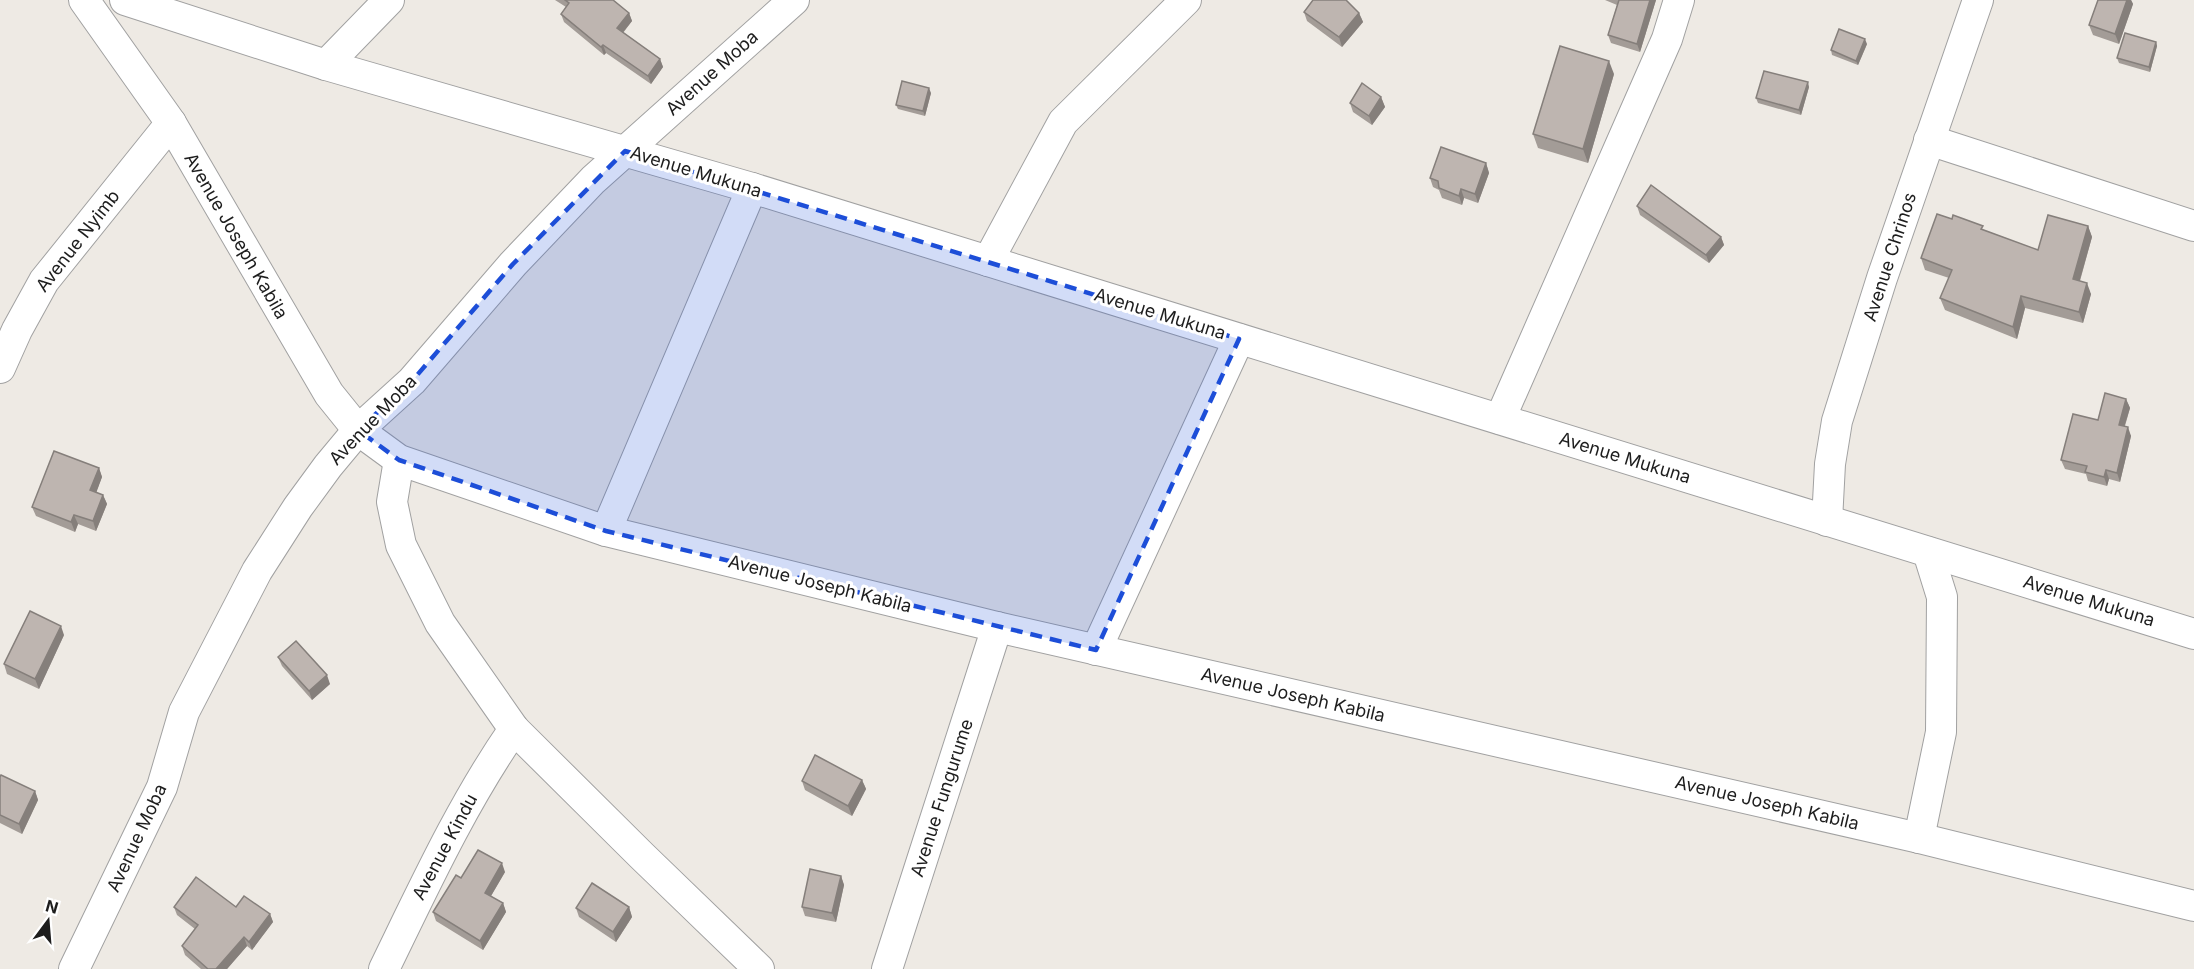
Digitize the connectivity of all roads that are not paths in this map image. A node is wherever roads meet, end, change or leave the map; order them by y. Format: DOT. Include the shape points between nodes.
graph roads {
  1 [pos="84,0"];
  2 [pos="125,0"];
  3 [pos="389,0"];
  4 [pos="794,0"];
  5 [pos="1186,0"];
  6 [pos="1679,0"];
  7 [pos="1978,0"];
  8 [pos="326,65"];
  9 [pos="171,123"];
  10 [pos="1929,140"];
  11 [pos="625,151"];
  12 [pos="752,188"];
  13 [pos="2194,226"];
  14 [pos="988,261"];
  15 [pos="1239,339"];
  16 [pos="0,368"];
  17 [pos="1500,419"];
  18 [pos="358,430"];
  19 [pos="399,460"];
  20 [pos="1827,520"];
  21 [pos="606,531"];
  22 [pos="1928,552"];
  23 [pos="997,627"];
  24 [pos="2194,634"];
  25 [pos="1096,650"];
  26 [pos="514,729"];
  27 [pos="1919,838"];
  28 [pos="2194,906"];
  29 [pos="74,969"];
  30 [pos="384,969"];
  31 [pos="759,969"];
  32 [pos="888,969"];
  1 -- 9 [label="street, Avenue Joseph Kabila"];
  2 -- 8 [label="street, Avenue Mukuna"];
  3 -- 8 [label="street"];
  4 -- 11 [label="street, Avenue Moba"];
  5 -- 14 [label="street" via="1063,122"];
  6 -- 17 [label="street" via="1667,39"];
  7 -- 10 [label="street, Avenue Chrinos"];
  8 -- 11 [label="street, Avenue Mukuna"];
  9 -- 16 [label="street, Avenue Nyimb" via="44,281"];
  9 -- 18 [label="street, Avenue Joseph Kabila" via="329,394"];
  10 -- 13 [label="street"];
  10 -- 20 [label="street, Avenue Chrinos" via="1837,421"];
  11 -- 12 [label="street, Avenue Mukuna"];
  11 -- 18 [label="street, Avenue Moba" via="513,264 412,381"];
  12 -- 14 [label="street, Avenue Mukuna"];
  12 -- 21 [label="street"];
  14 -- 15 [label="street, Avenue Mukuna"];
  15 -- 17 [label="street, Avenue Mukuna"];
  15 -- 25 [label="street"];
  17 -- 20 [label="street, Avenue Mukuna"];
  18 -- 19 [label="street, Avenue Joseph Kabila"];
  18 -- 29 [label="street, Avenue Moba" via="298,507 228,625 184,712 162,787"];
  19 -- 21 [label="street, Avenue Joseph Kabila"];
  19 -- 26 [label="street" via="392,501 401,545 440,623"];
  20 -- 22 [label="street, Avenue Mukuna"];
  21 -- 23 [label="street, Avenue Joseph Kabila"];
  22 -- 24 [label="street, Avenue Mukuna"];
  22 -- 27 [label="street" via="1942,597 1941,732"];
  23 -- 25 [label="street, Avenue Joseph Kabila"];
  23 -- 32 [label="street, Avenue Fungurume"];
  25 -- 27 [label="street, Avenue Joseph Kabila"];
  26 -- 30 [label="street, Avenue Kindu" via="454,826"];
  26 -- 31 [label="street"];
  27 -- 28 [label="street, Avenue Joseph Kabila"];
}
